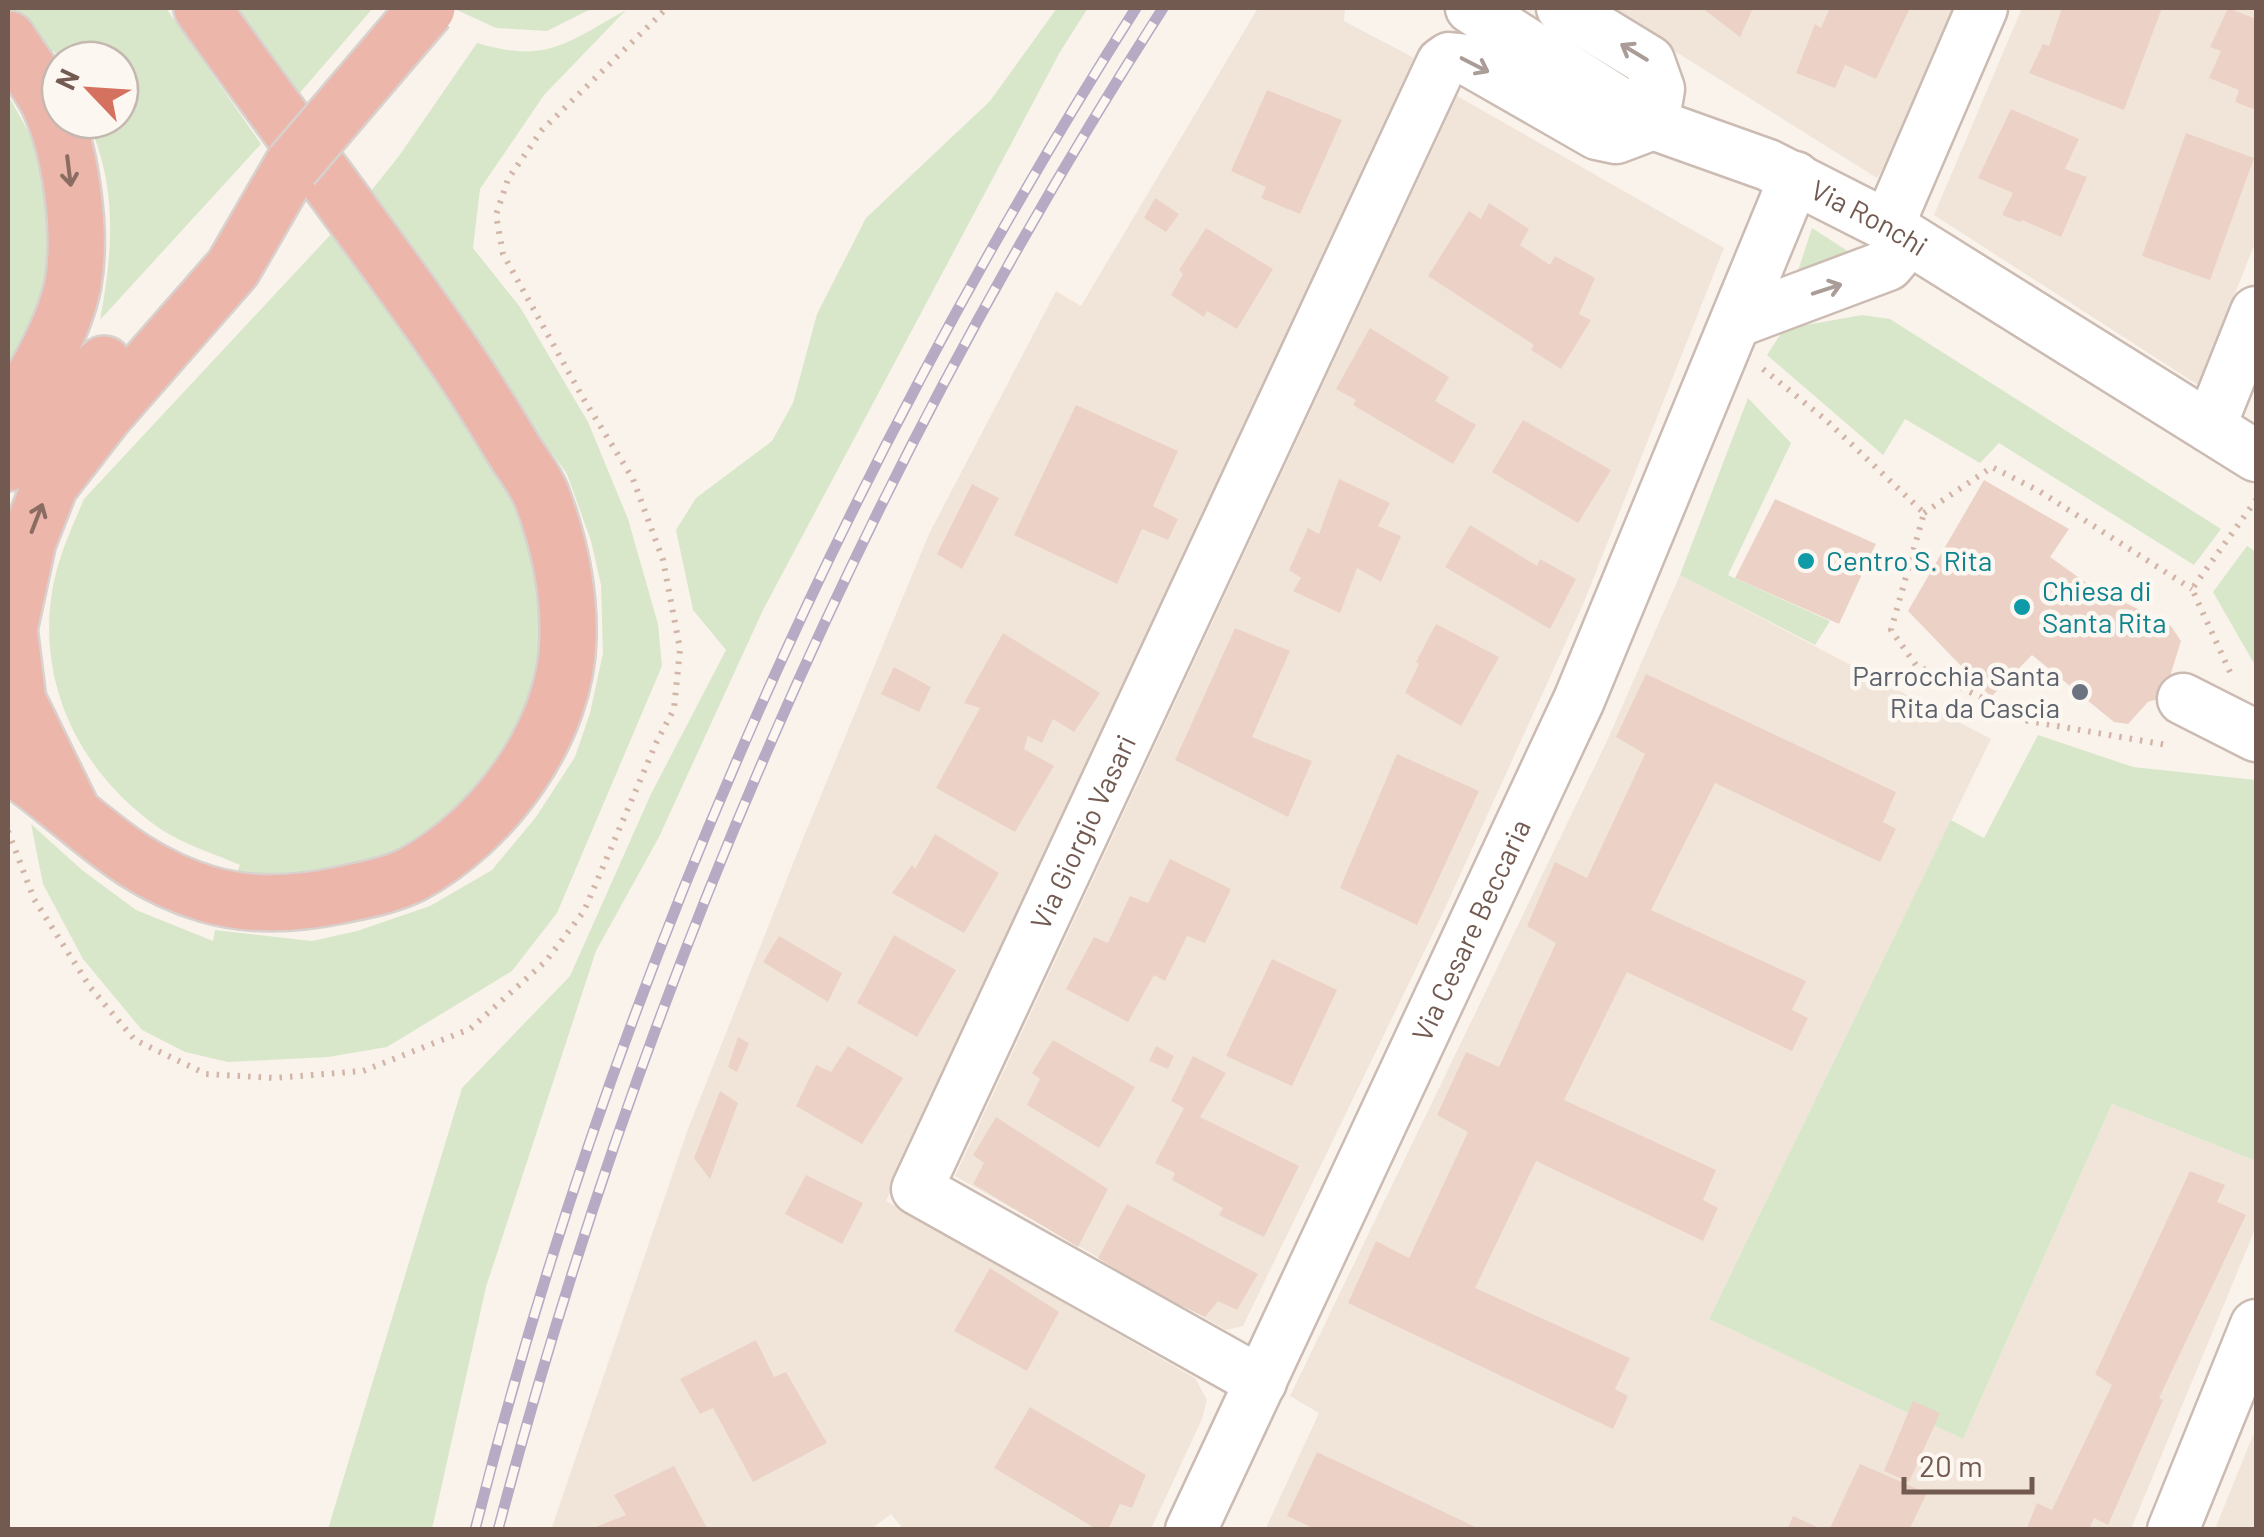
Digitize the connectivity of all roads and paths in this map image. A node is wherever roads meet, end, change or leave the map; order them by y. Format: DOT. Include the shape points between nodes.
graph roads {
  1 [pos="202,8"];
  2 [pos="427,8"];
  3 [pos="668,8"];
  4 [pos="1472,8"];
  5 [pos="1563,8"];
  6 [pos="1982,8"];
  7 [pos="21,60"];
  8 [pos="1654,124"];
  9 [pos="292,166"];
  10 [pos="1796,178"];
  11 [pos="1899,233"];
  12 [pos="2256,312"];
  13 [pos="1732,331"];
  14 [pos="8,413"];
  15 [pos="2210,428"];
  16 [pos="2256,456"];
  17 [pos="8,463"];
  18 [pos="2256,500"];
  19 [pos="1924,513"];
  20 [pos="2192,590"];
  21 [pos="2182,699"];
  22 [pos="2243,729"];
  23 [pos="8,769"];
  24 [pos="71,809"];
  25 [pos="8,831"];
  26 [pos="2256,1324"];
  27 [pos="1261,1382"];
  28 [pos="1191,1530"];
  29 [pos="2172,1530"];
  1 -- 24 [label="highway" via="476,387 541,493 564,570 568,640 556,701 535,756 497,806 412,875 296,904 210,896 154,875"];
  2 -- 9 [label="highway, bridge"];
  3 -- 25 [label="path" via="542,130 508,179 496,215 502,254 633,479 663,560 680,649 674,709 584,911 546,960 470,1029 363,1071 274,1078 206,1074 135,1040 90,987 34,898"];
  4 -- 8 [label="street, Via Ronchi"];
  8 -- 5 [label="street, one-way" via="1659,89 1649,61"];
  6 -- 11 [label="street"];
  7 -- 14 [label="highway, one-way" via="48,102 70,166 72,284 28,391"];
  8 -- 10 [label="street, Via Ronchi"];
  27 -- 8 [label="street, Via Giorgio Vasari, one-way" via="917,1189 1442,63 1459,57 1596,134 1616,138"];
  9 -- 17 [label="highway"];
  24 -- 9 [label="highway, one-way" via="18,701 9,629 28,541 50,485 233,268"];
  10 -- 11 [label="street, Via Ronchi"];
  10 -- 13 [label="street, Via Cesare Beccaria"];
  13 -- 11 [label="street, one-way" via="1888,265"];
  11 -- 15 [label="street, Via Ronchi"];
  12 -- 15 [label="street"];
  13 -- 19 [label="path"];
  13 -- 27 [label="street, Via Cesare Beccaria" via="1579,700"];
  15 -- 16 [label="street, Via Ronchi"];
  18 -- 20 [label="path"];
  19 -- 20 [label="path" via="1992,467"];
  19 -- 22 [label="path" via="1892,630 1916,664 2028,721 2113,738 2174,746"];
  20 -- 22 [label="path" via="2231,672"];
  21 -- 22 [label="street"];
  23 -- 24 [label="highway"];
  26 -- 29 [label="street"];
  27 -- 28 [label="street, Via Cesare Beccaria"];
}
